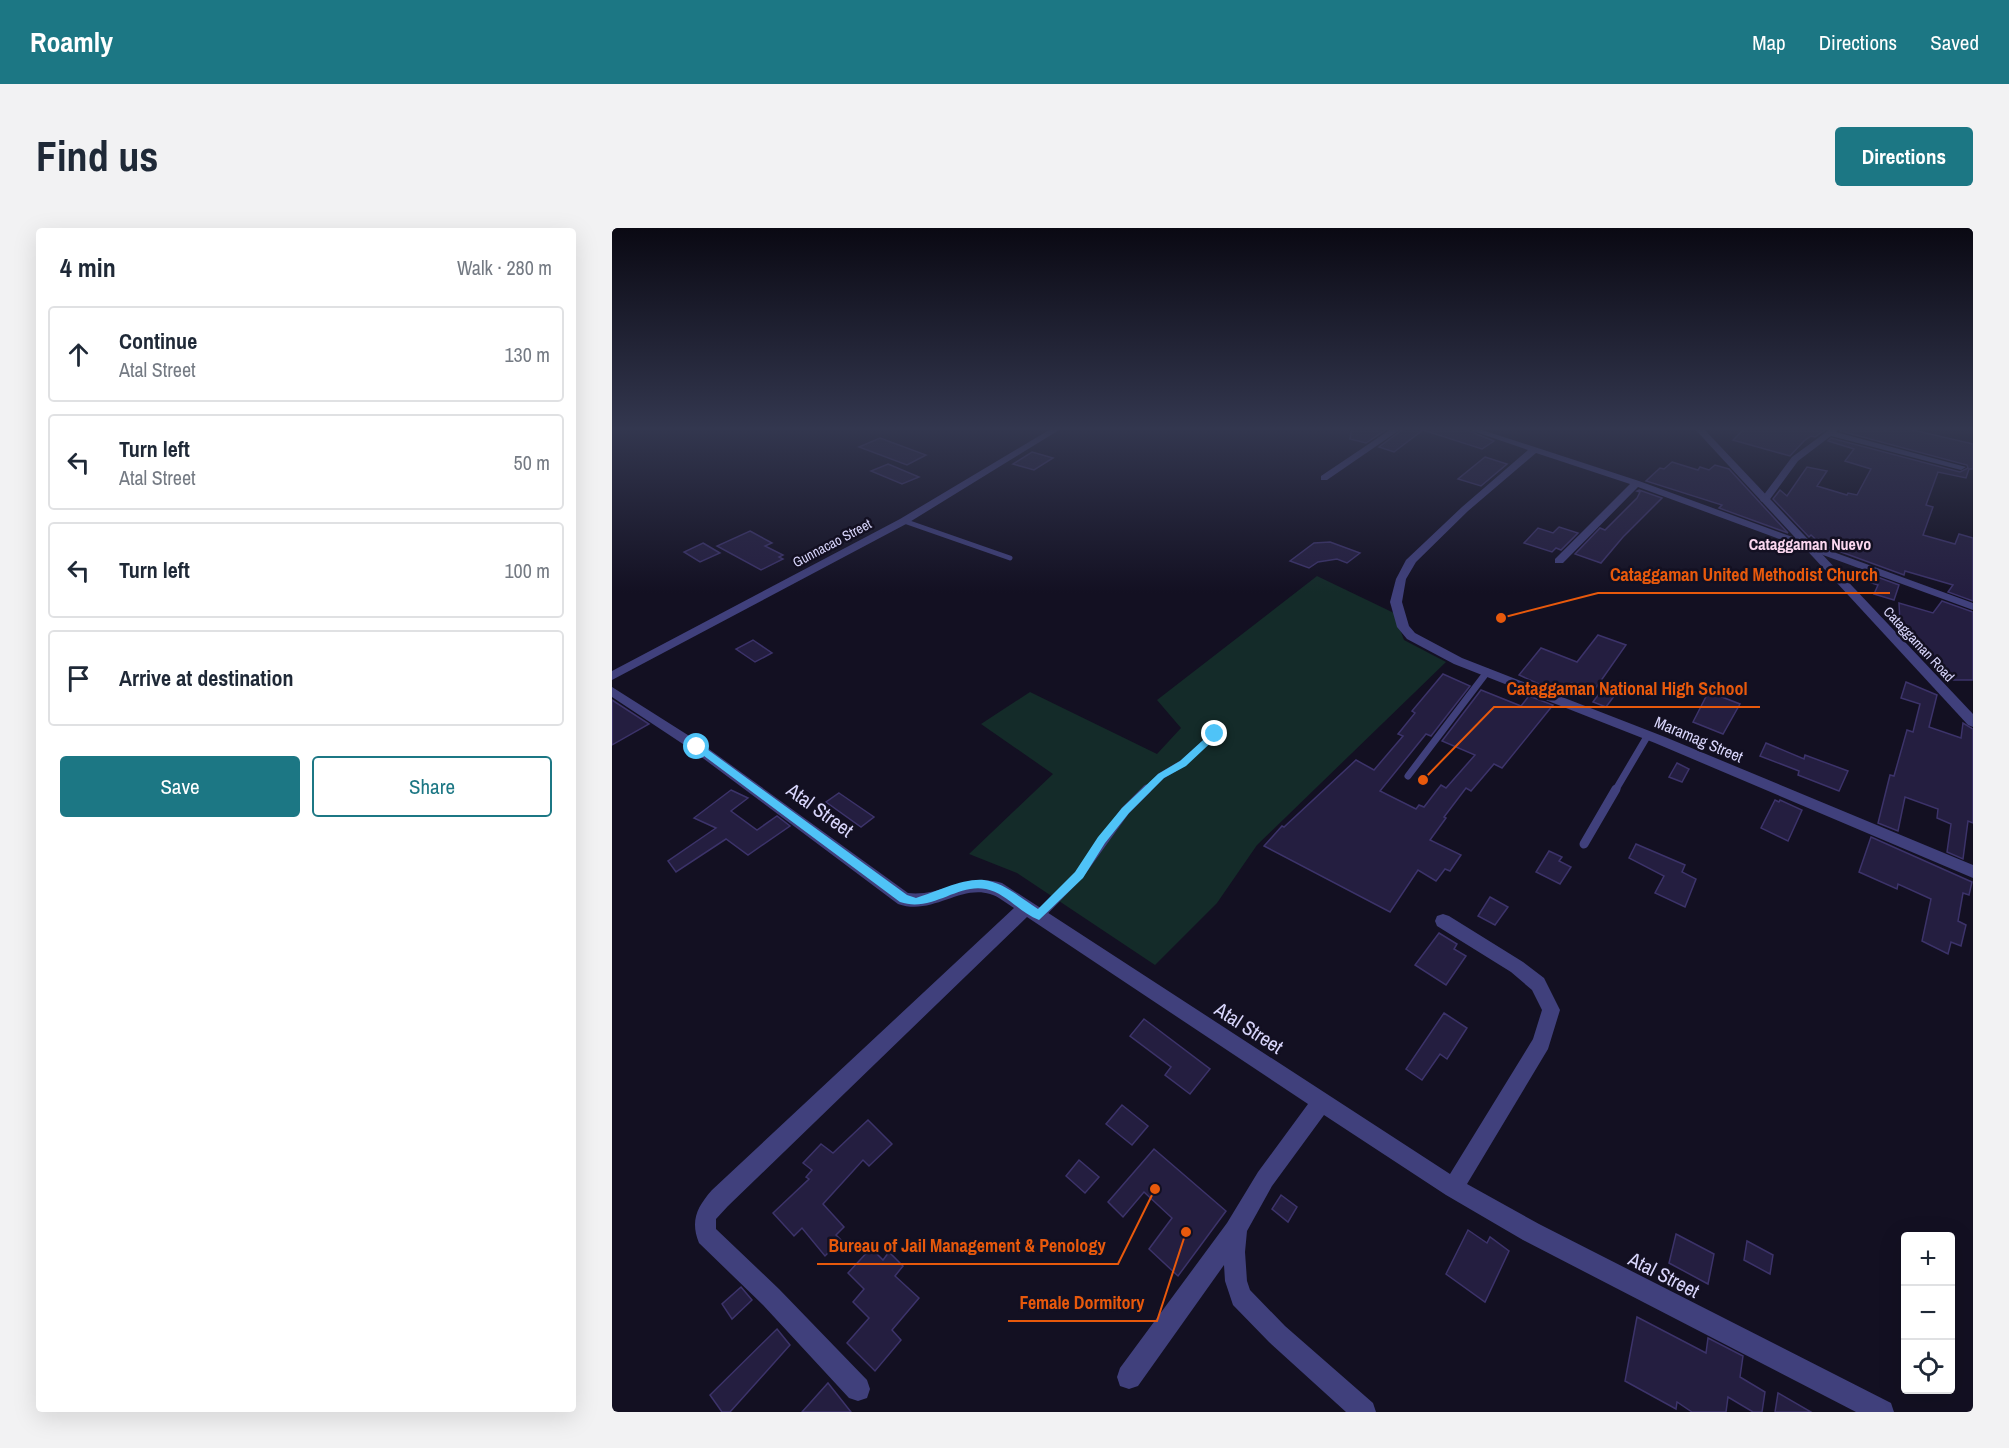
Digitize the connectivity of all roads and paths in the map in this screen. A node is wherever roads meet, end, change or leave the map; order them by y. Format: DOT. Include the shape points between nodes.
graph roads {
  1 [pos="968,482"];
  2 [pos="1496,482"];
  3 [pos="1749,482"];
  4 [pos="1779,482"];
  5 [pos="1636,483"];
  6 [pos="1766,500"];
  7 [pos="904,521"];
  8 [pos="1808,547"];
  9 [pos="1010,558"];
  10 [pos="1559,561"];
  11 [pos="1973,607"];
  12 [pos="1486,672"];
  13 [pos="612,676"];
  14 [pos="612,691"];
  15 [pos="1973,722"];
  16 [pos="1215,734"];
  17 [pos="1648,735"];
  18 [pos="1408,776"];
  19 [pos="1584,844"];
  20 [pos="1973,872"];
  21 [pos="1032,911"];
  22 [pos="1443,921"];
  23 [pos="1321,1102"];
  24 [pos="1453,1188"];
  25 [pos="1236,1227"];
  26 [pos="1128,1377"];
  27 [pos="858,1389"];
  28 [pos="1364,1412"];
  29 [pos="1882,1412"];
  1 -- 7 [label="street, Gunnacao Street"];
  2 -- 12 [label="street, Maramag Street" via="1412,560 1397,596 1397,612 1411,636"];
  3 -- 6 [label="street, Cataggaman Road"];
  4 -- 6 [label="street"];
  5 -- 8 [label="street"];
  5 -- 10 [label="street"];
  6 -- 8 [label="street, Cataggaman Road"];
  7 -- 9 [label="lane"];
  7 -- 13 [label="street, Gunnacao Street"];
  8 -- 11 [label="street"];
  8 -- 15 [label="street, Cataggaman Road"];
  12 -- 17 [label="street, Maramag Street"];
  12 -- 18 [label="lane"];
  14 -- 21 [label="street, Atal Street" via="697,747 904,899 916,902 984,884"];
  16 -- 21 [label="lane" via="1183,763 1161,776 1125,811 1079,875"];
  17 -- 19 [label="lane"];
  17 -- 20 [label="street, Maramag Street"];
  21 -- 23 [label="street, Atal Street"];
  21 -- 27 [label="street" via="706,1214 707,1235"];
  22 -- 24 [label="street" via="1538,984 1551,1010 1541,1042"];
  23 -- 24 [label="street, Atal Street"];
  23 -- 25 [label="street" via="1265,1179"];
  24 -- 29 [label="street, Atal Street"];
  25 -- 26 [label="street"];
  25 -- 28 [label="street" via="1236,1281 1241,1297"];
}
